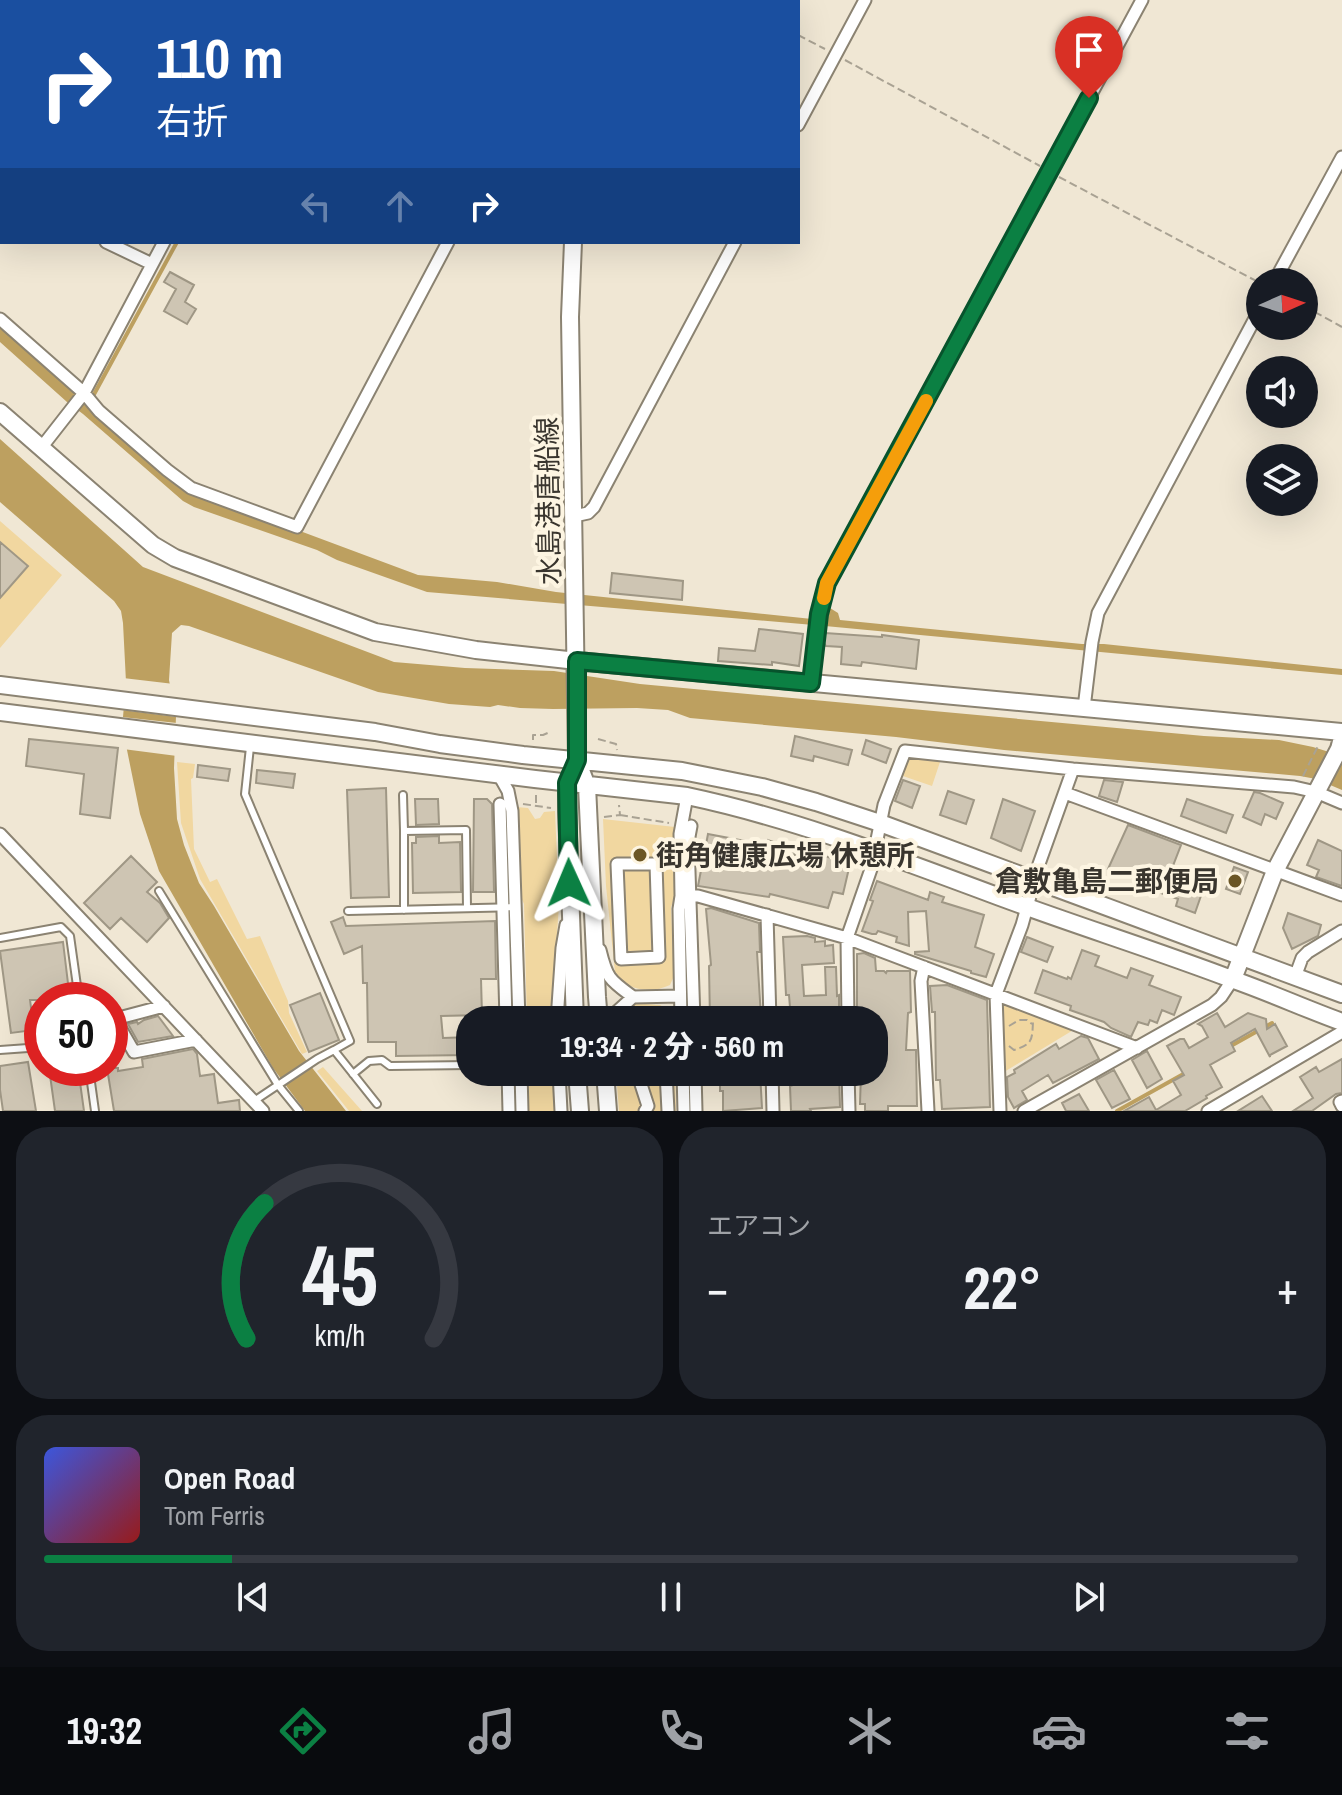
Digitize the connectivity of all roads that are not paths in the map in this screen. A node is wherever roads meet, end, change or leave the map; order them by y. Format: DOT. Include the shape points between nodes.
graph roads {
  1 [pos="865,0"];
  2 [pos="1142,0"];
  3 [pos="800,121"];
  4 [pos="1342,157"];
  5 [pos="110,244"];
  6 [pos="163,244"];
  7 [pos="447,244"];
  8 [pos="573,244"];
  9 [pos="734,244"];
  10 [pos="152,264"];
  11 [pos="1282,268"];
  12 [pos="0,319"];
  13 [pos="1246,335"];
  14 [pos="87,398"];
  15 [pos="0,412"];
  16 [pos="41,448"];
  17 [pos="574,516"];
  18 [pos="577,666"];
  19 [pos="811,683"];
  20 [pos="0,685"];
  21 [pos="1084,708"];
  22 [pos="0,712"];
  23 [pos="1342,732"];
  24 [pos="250,743"];
  25 [pos="1340,744"];
  26 [pos="577,760"];
  27 [pos="1073,769"];
  28 [pos="499,775"];
  29 [pos="567,783"];
  30 [pos="587,786"];
  31 [pos="1317,789"];
  32 [pos="1065,793"];
  33 [pos="403,795"];
  34 [pos="687,796"];
  35 [pos="1342,803"];
  36 [pos="500,804"];
  37 [pos="880,823"];
  38 [pos="691,826"];
  39 [pos="404,831"];
  40 [pos="0,834"];
  41 [pos="875,851"];
  42 [pos="656,864"];
  43 [pos="1275,871"];
  44 [pos="1034,880"];
  45 [pos="159,891"];
  46 [pos="1342,895"];
  47 [pos="685,896"];
  48 [pos="503,907"];
  49 [pos="517,907"];
  50 [pos="570,907"];
  51 [pos="1027,907"];
  52 [pos="467,908"];
  53 [pos="404,910"];
  54 [pos="348,911"];
  55 [pos="768,916"];
  56 [pos="594,930"];
  57 [pos="1342,931"];
  58 [pos="0,938"];
  59 [pos="847,938"];
  60 [pos="1242,958"];
  61 [pos="924,967"];
  62 [pos="1295,977"];
  63 [pos="1233,979"];
  64 [pos="76,982"];
  65 [pos="996,994"];
  66 [pos="1342,994"];
  67 [pos="680,996"];
  68 [pos="633,997"];
  69 [pos="164,1006"];
  70 [pos="506,1006"];
  71 [pos="519,1006"];
  72 [pos="558,1006"];
  73 [pos="574,1006"];
  74 [pos="598,1006"];
  75 [pos="623,1006"];
  76 [pos="680,1006"];
  77 [pos="693,1006"];
  78 [pos="771,1006"];
  79 [pos="848,1006"];
  80 [pos="1342,1022"];
  81 [pos="1342,1032"];
  82 [pos="196,1040"];
  83 [pos="24,1048"];
  84 [pos="1137,1048"];
  85 [pos="0,1050"];
  86 [pos="334,1050"];
  87 [pos="456,1065"];
  88 [pos="353,1074"];
  89 [pos="279,1084"];
  90 [pos="92,1086"];
  91 [pos="508,1086"];
  92 [pos="521,1086"];
  93 [pos="560,1086"];
  94 [pos="578,1086"];
  95 [pos="606,1086"];
  96 [pos="642,1086"];
  97 [pos="667,1086"];
  98 [pos="683,1086"];
  99 [pos="695,1086"];
  100 [pos="773,1086"];
  101 [pos="848,1086"];
  102 [pos="254,1101"];
  103 [pos="377,1104"];
  104 [pos="95,1111"];
  105 [pos="263,1111"];
  106 [pos="299,1111"];
  107 [pos="509,1111"];
  108 [pos="522,1111"];
  109 [pos="561,1111"];
  110 [pos="580,1111"];
  111 [pos="608,1111"];
  112 [pos="645,1111"];
  113 [pos="668,1111"];
  114 [pos="684,1111"];
  115 [pos="696,1111"];
  116 [pos="774,1111"];
  117 [pos="849,1111"];
  118 [pos="928,1111"];
  119 [pos="1000,1111"];
  120 [pos="1024,1111"];
  121 [pos="1208,1111"];
  1 -- 3 [label="street"];
  2 -- 19 [label="street" via="827,583"];
  4 -- 11 [label="street"];
  5 -- 10 [label="street"];
  6 -- 10 [label="street"];
  7 -- 14 [label="street" via="297,527 191,488"];
  8 -- 17 [label="street, 水島港唐船線"];
  9 -- 17 [label="street" via="594,507"];
  10 -- 14 [label="street"];
  12 -- 14 [label="street"];
  13 -- 21 [label="street" via="1098,613"];
  14 -- 16 [label="street"];
  15 -- 16 [label="street"];
  16 -- 18 [label="street" via="175,558 375,632"];
  17 -- 18 [label="street, 水島港唐船線"];
  18 -- 19 [label="street"];
  18 -- 26 [label="street, 水島港唐船線"];
  19 -- 21 [label="street"];
  20 -- 26 [label="street"];
  21 -- 23 [label="street"];
  22 -- 24 [label="street"];
  24 -- 28 [label="street"];
  24 -- 86 [label="lane" via="245,794 350,1041"];
  25 -- 31 [label="street"];
  26 -- 29 [label="street, 水島港唐船線"];
  26 -- 30 [label="street, 水島港唐船線"];
  26 -- 37 [label="street" via="713,776"];
  27 -- 31 [label="street"];
  27 -- 32 [label="street"];
  27 -- 37 [label="street" via="905,751"];
  28 -- 29 [label="street"];
  28 -- 49 [label="street" via="512,811"];
  29 -- 30 [label="street"];
  29 -- 50 [label="street, 水島港唐船線"];
  30 -- 34 [label="street"];
  30 -- 56 [label="street, 水島港唐船線"];
  31 -- 35 [label="street"];
  31 -- 43 [label="street"];
  32 -- 43 [label="street"];
  32 -- 44 [label="street"];
  33 -- 39 [label="lane"];
  34 -- 41 [label="street"];
  34 -- 47 [label="street" via="680,834"];
  36 -- 48 [label="street"];
  37 -- 41 [label="street"];
  37 -- 44 [label="street"];
  38 -- 47 [label="street"];
  39 -- 52 [label="lane" via="466,830"];
  39 -- 53 [label="lane"];
  40 -- 69 [label="street"];
  41 -- 51 [label="street"];
  41 -- 59 [label="street"];
  42 -- 42 [label="street" via="659,957 621,959 617,864"];
  43 -- 46 [label="street"];
  43 -- 60 [label="street"];
  44 -- 51 [label="street"];
  44 -- 60 [label="street"];
  45 -- 89 [label="lane"];
  47 -- 55 [label="street"];
  47 -- 67 [label="street" via="679,909"];
  47 -- 77 [label="street"];
  48 -- 49 [label="lane"];
  48 -- 52 [label="lane"];
  48 -- 70 [label="street"];
  49 -- 71 [label="street"];
  50 -- 72 [label="street"];
  50 -- 73 [label="street, 水島港唐船線"];
  51 -- 63 [label="street"];
  51 -- 65 [label="street"];
  52 -- 53 [label="lane"];
  53 -- 54 [label="lane"];
  55 -- 59 [label="street"];
  55 -- 78 [label="street"];
  56 -- 68 [label="street" via="611,981"];
  56 -- 74 [label="street, 水島港唐船線"];
  57 -- 62 [label="street" via="1308,952"];
  58 -- 64 [label="lane" via="61,927 70,936"];
  59 -- 61 [label="street"];
  59 -- 79 [label="street"];
  60 -- 62 [label="street"];
  60 -- 63 [label="street"];
  61 -- 65 [label="street"];
  61 -- 118 [label="street"];
  62 -- 66 [label="street"];
  63 -- 80 [label="street"];
  63 -- 84 [label="street" via="1212,1005"];
  65 -- 84 [label="street"];
  65 -- 119 [label="street"];
  67 -- 68 [label="street"];
  67 -- 76 [label="street"];
  68 -- 75 [label="street"];
  69 -- 82 [label="street"];
  69 -- 82 [label="street" via="115,1019 134,1052"];
  81 -- 121 [label="street"];
  82 -- 102 [label="street"];
  83 -- 85 [label="lane"];
  84 -- 120 [label="street"];
  86 -- 88 [label="lane"];
  86 -- 89 [label="lane"];
  87 -- 88 [label="lane" via="369,1061"];
  88 -- 103 [label="lane"];
  89 -- 102 [label="lane"];
  89 -- 106 [label="lane"];
  90 -- 104 [label="lane"];
  91 -- 107 [label="street"];
  92 -- 108 [label="street"];
  93 -- 109 [label="street"];
  94 -- 110 [label="street"];
  95 -- 111 [label="street"];
  96 -- 112 [label="street"];
  97 -- 113 [label="street"];
  98 -- 114 [label="street"];
  99 -- 115 [label="street"];
  100 -- 116 [label="street"];
  101 -- 117 [label="street"];
  102 -- 105 [label="street"];
}
